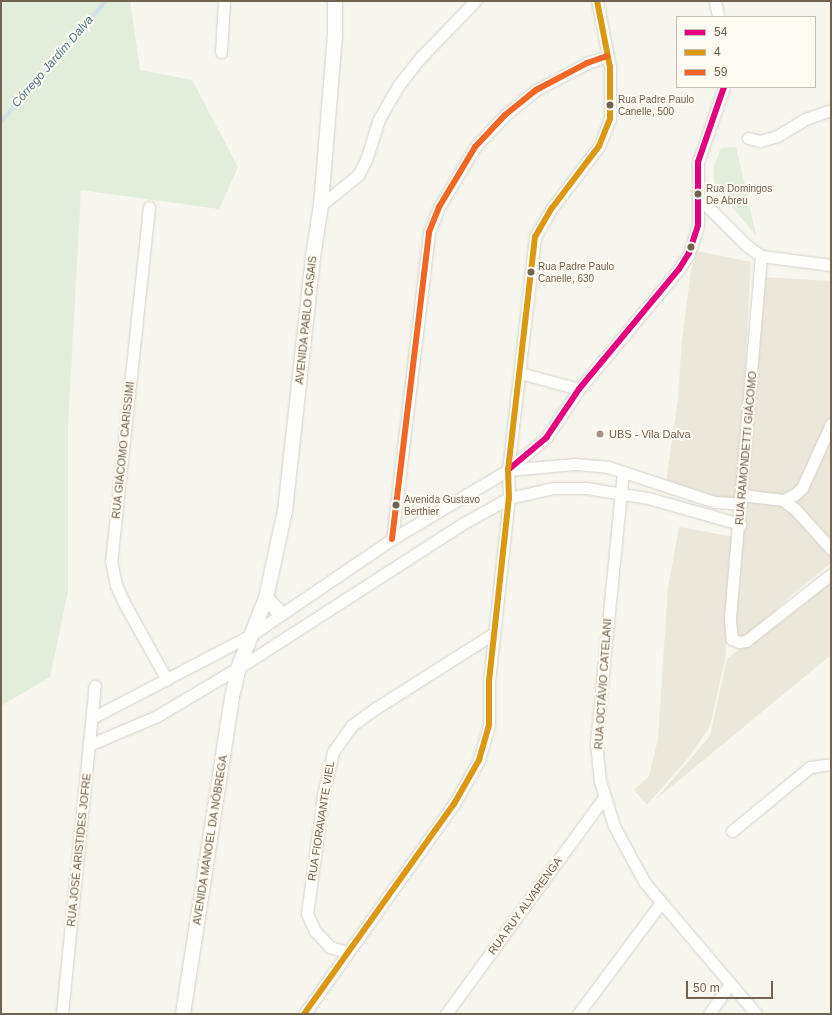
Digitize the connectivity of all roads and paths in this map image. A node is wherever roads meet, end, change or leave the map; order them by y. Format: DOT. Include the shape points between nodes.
graph roads {
  1 [pos="224,1"];
  2 [pos="335,1"];
  3 [pos="475,1"];
  4 [pos="597,1"];
  5 [pos="715,1"];
  6 [pos="718,16"];
  7 [pos="221,52"];
  8 [pos="608,56"];
  9 [pos="724,88"];
  10 [pos="831,110"];
  11 [pos="748,138"];
  12 [pos="699,198"];
  13 [pos="321,205"];
  14 [pos="149,207"];
  15 [pos="761,256"];
  16 [pos="831,265"];
  17 [pos="520,373"];
  18 [pos="579,389"];
  19 [pos="831,424"];
  20 [pos="508,470"];
  21 [pos="623,472"];
  22 [pos="619,492"];
  23 [pos="509,498"];
  24 [pos="742,499"];
  25 [pos="783,500"];
  26 [pos="740,524"];
  27 [pos="392,540"];
  28 [pos="831,549"];
  29 [pos="831,574"];
  30 [pos="266,598"];
  31 [pos="280,613"];
  32 [pos="494,633"];
  33 [pos="251,635"];
  34 [pos="239,666"];
  35 [pos="167,680"];
  36 [pos="95,686"];
  37 [pos="92,718"];
  38 [pos="89,745"];
  39 [pos="831,764"];
  40 [pos="604,797"];
  41 [pos="732,831"];
  42 [pos="660,904"];
  43 [pos="347,952"];
  44 [pos="730,984"];
  45 [pos="62,1014"];
  46 [pos="183,1014"];
  47 [pos="304,1014"];
  48 [pos="446,1014"];
  49 [pos="578,1014"];
  50 [pos="709,1014"];
  51 [pos="756,1014"];
  1 -- 7 [label="street"];
  2 -- 13 [label="street, AVENIDA PABLO CASAIS" via="335,35"];
  3 -- 13 [label="street" via="421,57 398,86 378,119 366,160 358,175"];
  4 -- 8 [label="street"];
  5 -- 6 [label="street"];
  8 -- 17 [label="street" via="610,119 599,146 552,208 535,236"];
  8 -- 27 [label="street" via="587,63 536,90 505,115 475,147 439,207 429,232"];
  9 -- 12 [label="street" via="698,162"];
  10 -- 11 [label="street" via="805,119 777,136 760,141"];
  12 -- 15 [label="street" via="746,246"];
  12 -- 18 [label="street" via="698,224 689,253 679,269"];
  13 -- 30 [label="street, AVENIDA PABLO CASAIS" via="285,511"];
  14 -- 35 [label="street, RUA GIÁCOMO CARISSIMI" via="111,561 116,585 123,601"];
  15 -- 16 [label="street"];
  15 -- 24 [label="street, RUA RAMONDETTI GIÁCOMO"];
  17 -- 18 [label="street"];
  17 -- 20 [label="street"];
  18 -- 20 [label="street" via="546,438"];
  19 -- 25 [label="street" via="802,488"];
  20 -- 21 [label="street" via="575,464 608,467"];
  20 -- 23 [label="street"];
  20 -- 27 [label="street"];
  21 -- 22 [label="street, RUA OCTÁVIO CATELANI"];
  21 -- 24 [label="street" via="715,502"];
  22 -- 23 [label="street" via="553,488"];
  22 -- 26 [label="street"];
  22 -- 40 [label="street, RUA OCTÁVIO CATELANI" via="596,743"];
  23 -- 32 [label="street"];
  23 -- 34 [label="street" via="462,524"];
  24 -- 25 [label="street"];
  24 -- 26 [label="street, RUA RAMONDETTI GIÁCOMO"];
  25 -- 28 [label="street" via="795,509"];
  26 -- 29 [label="street, RUA RAMONDETTI GIÁCOMO" via="730,621 732,639 746,641"];
  27 -- 31 [label="street"];
  30 -- 31 [label="street"];
  30 -- 33 [label="street, AVENIDA PABLO CASAIS"];
  31 -- 33 [label="street"];
  32 -- 43 [label="street" via="489,724 479,760 454,804"];
  32 -- 43 [label="street, RUA FIORAVANTE VIEL" via="369,712 351,726 332,752 323,795 307,914 315,932 330,947"];
  33 -- 34 [label="street, AVENIDA MANOEL DA NÓBREGA"];
  33 -- 35 [label="street"];
  34 -- 38 [label="street" via="156,716"];
  34 -- 46 [label="street, AVENIDA MANOEL DA NÓBREGA"];
  35 -- 37 [label="street"];
  36 -- 37 [label="street, RUA JOSÉ ARISTIDES JOFRE"];
  37 -- 38 [label="street, RUA JOSÉ ARISTIDES JOFRE"];
  38 -- 45 [label="street, RUA JOSÉ ARISTIDES JOFRE"];
  39 -- 41 [label="street" via="810,767"];
  40 -- 42 [label="street, RUA OCTÁVIO CATELANI" via="627,851 645,884"];
  40 -- 48 [label="street, RUA RUY ALVARENGA"];
  42 -- 44 [label="street, RUA OCTÁVIO CATELANI"];
  42 -- 49 [label="street"];
  43 -- 47 [label="street"];
  44 -- 50 [label="street"];
  44 -- 51 [label="street, RUA OCTÁVIO CATELANI"];
}
